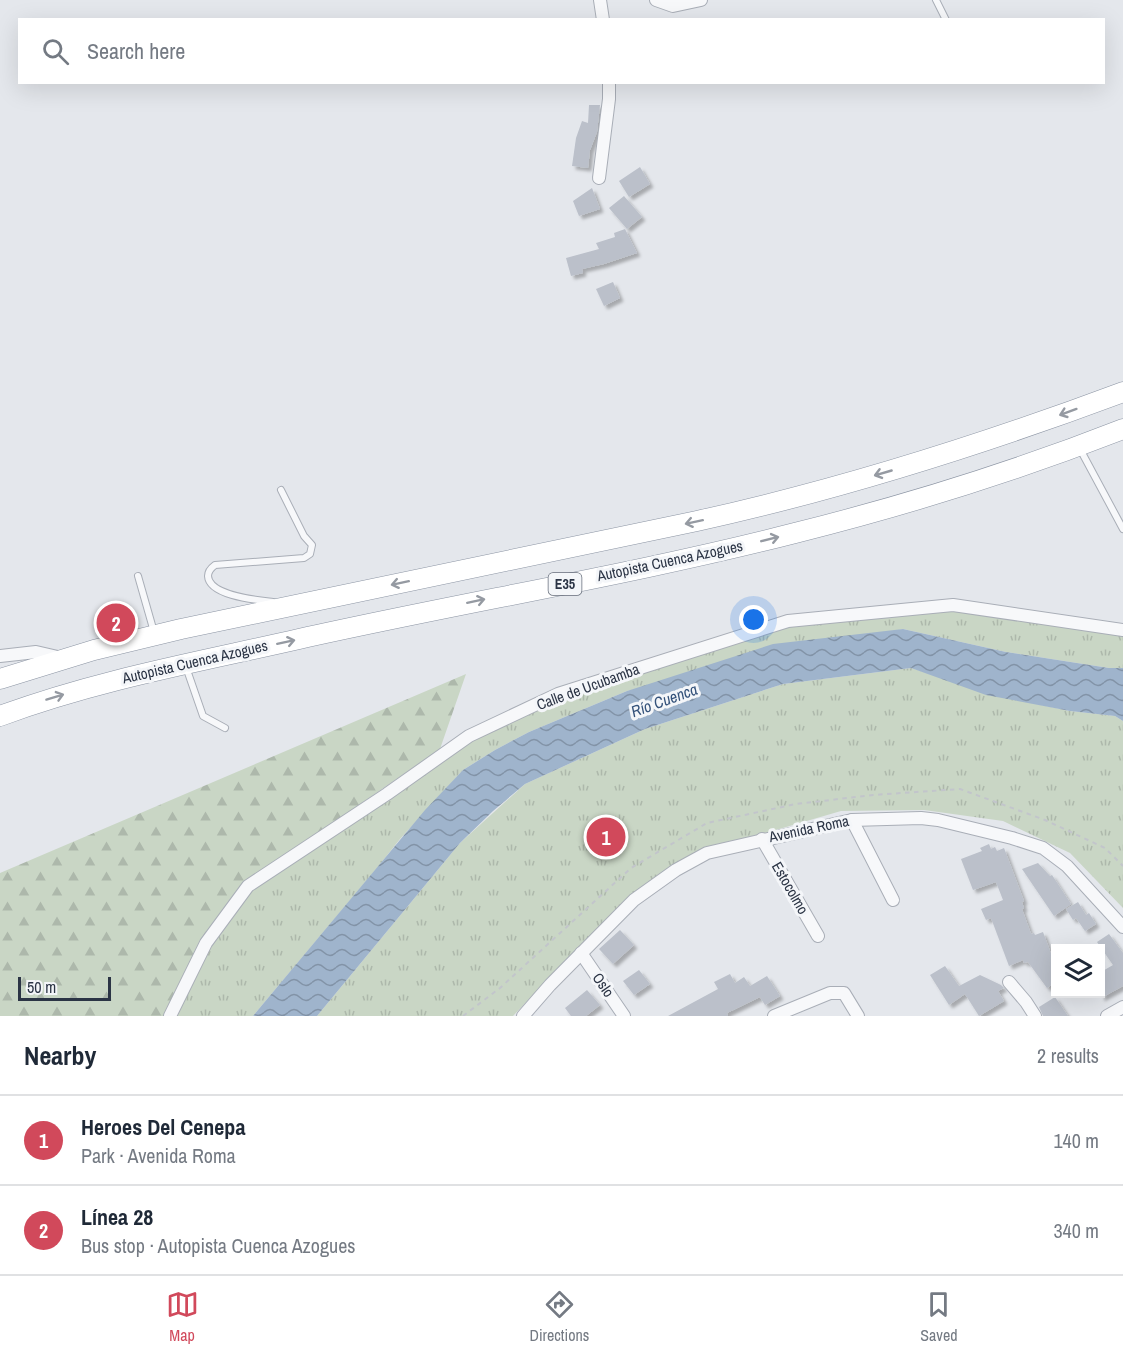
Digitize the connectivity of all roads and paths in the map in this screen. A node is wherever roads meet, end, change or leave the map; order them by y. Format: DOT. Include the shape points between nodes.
graph roads {
  1 [pos="600,0"];
  2 [pos="656,0"];
  3 [pos="701,0"];
  4 [pos="936,0"];
  5 [pos="603,18"];
  6 [pos="945,18"];
  7 [pos="609,84"];
  8 [pos="599,178"];
  9 [pos="1123,392"];
  10 [pos="1123,429"];
  11 [pos="1078,446"];
  12 [pos="281,490"];
  13 [pos="1123,529"];
  14 [pos="138,576"];
  15 [pos="291,605"];
  16 [pos="1123,630"];
  17 [pos="154,635"];
  18 [pos="0,656"];
  19 [pos="63,659"];
  20 [pos="185,664"];
  21 [pos="0,679"];
  22 [pos="0,716"];
  23 [pos="225,728"];
  24 [pos="852,820"];
  25 [pos="762,839"];
  26 [pos="893,900"];
  27 [pos="1123,927"];
  28 [pos="818,936"];
  29 [pos="581,954"];
  30 [pos="1009,982"];
  31 [pos="500,988"];
  32 [pos="1123,1007"];
  33 [pos="170,1016"];
  34 [pos="463,1016"];
  35 [pos="523,1016"];
  36 [pos="624,1016"];
  37 [pos="774,1016"];
  38 [pos="858,1016"];
  39 [pos="1035,1016"];
  40 [pos="1107,1016"];
  1 -- 5 [label="street"];
  2 -- 3 [label="street" via="673,6"];
  4 -- 6 [label="lane"];
  7 -- 8 [label="street"];
  9 -- 15 [label="highway, E35, one-way" via="926,460 790,499"];
  10 -- 11 [label="highway, Autopista Cuenca Azogues / E35"];
  11 -- 13 [label="lane"];
  20 -- 11 [label="highway, Autopista Cuenca Azogues / E35, one-way" via="795,533 967,485"];
  12 -- 15 [label="lane" via="312,545 310,554 304,558 215,565 208,575 216,590 226,594"];
  14 -- 17 [label="lane"];
  15 -- 17 [label="highway, E35"];
  16 -- 33 [label="street, Calle de Ucubamba" via="953,605 821,617 788,621 558,694 469,736 248,886 206,943"];
  17 -- 19 [label="highway, E35"];
  18 -- 19 [label="street" via="36,652"];
  19 -- 21 [label="highway, E35"];
  22 -- 20 [label="highway, Autopista Cuenca Azogues / E35, one-way" via="72,692"];
  20 -- 23 [label="lane" via="203,716"];
  24 -- 25 [label="street, Avenida Roma"];
  24 -- 26 [label="street"];
  24 -- 27 [label="street, Avenida Roma" via="938,820 1043,849 1067,866"];
  25 -- 28 [label="street, Estocolmo"];
  25 -- 29 [label="street, Avenida Roma" via="707,853 676,870 634,900"];
  29 -- 35 [label="street, Avenida Roma"];
  29 -- 36 [label="street, Oslo"];
  30 -- 39 [label="street"];
  31 -- 34 [label="path"];
  32 -- 40 [label="street"];
  37 -- 38 [label="street" via="830,993 844,993"];
}
